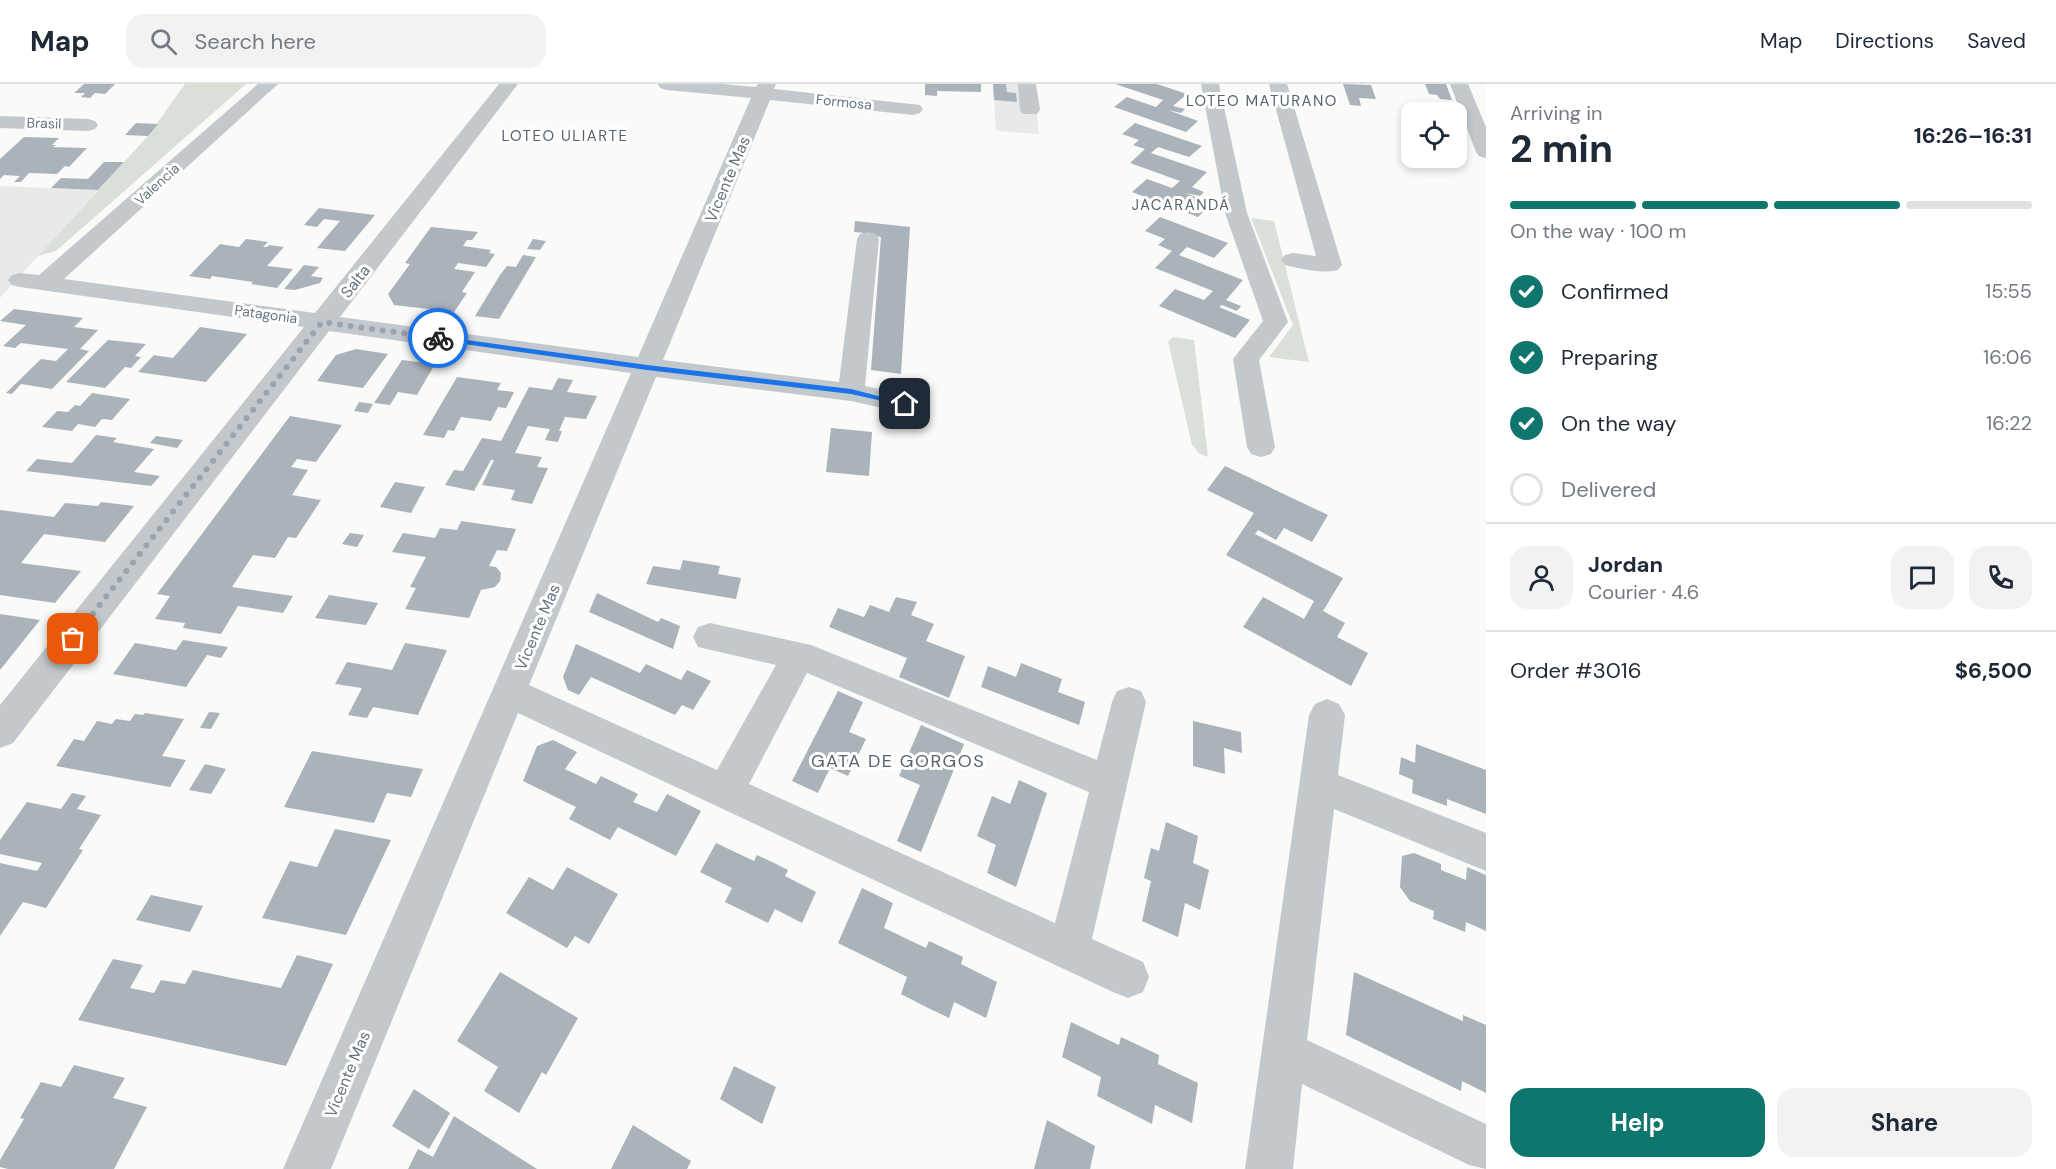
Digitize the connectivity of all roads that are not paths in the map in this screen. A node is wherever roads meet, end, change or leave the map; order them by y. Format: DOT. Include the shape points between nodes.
graph roads {
  1 [pos="269,84"];
  2 [pos="509,84"];
  3 [pos="667,84"];
  4 [pos="1027,84"];
  5 [pos="1210,84"];
  6 [pos="1278,84"];
  7 [pos="1459,84"];
  8 [pos="765,89"];
  9 [pos="913,110"];
  10 [pos="1030,110"];
  11 [pos="0,122"];
  12 [pos="88,125"];
  13 [pos="1486,152"];
  14 [pos="868,238"];
  15 [pos="1293,260"];
  16 [pos="20,280"];
  17 [pos="45,283"];
  18 [pos="322,322"];
  19 [pos="647,367"];
  20 [pos="851,392"];
  21 [pos="905,404"];
  22 [pos="1261,447"];
  23 [pos="710,637"];
  24 [pos="800,655"];
  25 [pos="510,693"];
  26 [pos="1129,702"];
  27 [pos="1328,716"];
  28 [pos="0,732"];
  29 [pos="1109,783"];
  30 [pos="1318,785"];
  31 [pos="726,791"];
  32 [pos="1486,852"];
  33 [pos="1069,950"];
  34 [pos="1128,977"];
  35 [pos="1284,1052"];
  36 [pos="1486,1148"];
  37 [pos="307,1169"];
  38 [pos="1269,1169"];
  1 -- 17 [label="street, Valencia"];
  2 -- 18 [label="street, Salta"];
  3 -- 8 [label="street, Formosa"];
  4 -- 10 [label="street"];
  5 -- 22 [label="street" via="1236,213 1276,322 1246,359"];
  6 -- 15 [label="street" via="1330,265"];
  7 -- 13 [label="street"];
  8 -- 9 [label="street, Formosa"];
  8 -- 19 [label="street, Vicente Mas"];
  11 -- 12 [label="street, Brasil"];
  14 -- 20 [label="street"];
  16 -- 17 [label="street, Patagonia"];
  17 -- 18 [label="street, Patagonia"];
  18 -- 19 [label="street, Patagonia"];
  18 -- 28 [label="street, Salta"];
  19 -- 20 [label="street, Patagonia"];
  19 -- 25 [label="street, Vicente Mas"];
  20 -- 21 [label="street, Patagonia"];
  23 -- 24 [label="street"];
  24 -- 29 [label="street"];
  24 -- 31 [label="street"];
  25 -- 31 [label="street"];
  25 -- 37 [label="street, Vicente Mas"];
  26 -- 29 [label="street"];
  27 -- 30 [label="street"];
  29 -- 33 [label="street"];
  30 -- 32 [label="street"];
  30 -- 35 [label="street"];
  31 -- 33 [label="street"];
  33 -- 34 [label="street"];
  35 -- 36 [label="street"];
  35 -- 38 [label="street"];
}
